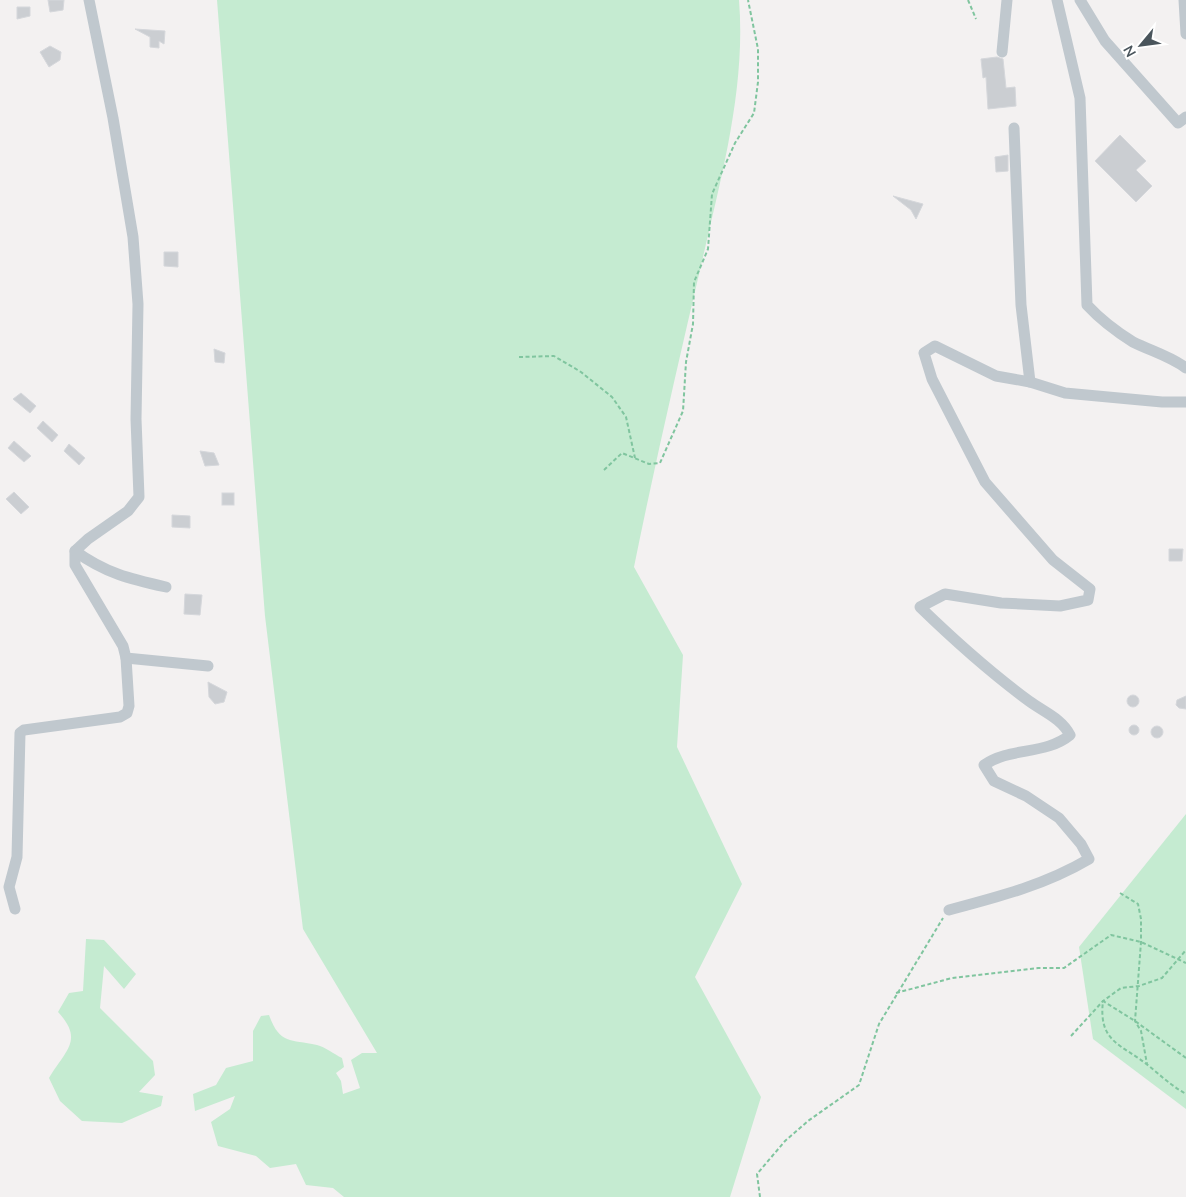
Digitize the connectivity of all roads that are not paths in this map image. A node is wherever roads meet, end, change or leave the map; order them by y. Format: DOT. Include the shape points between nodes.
graph roads {
  1 [pos="89,0"];
  2 [pos="1006,0"];
  3 [pos="1057,0"];
  4 [pos="1080,0"];
  5 [pos="1184,0"];
  6 [pos="1186,34"];
  7 [pos="1002,52"];
  8 [pos="1186,116"];
  9 [pos="1014,128"];
  10 [pos="1186,368"];
  11 [pos="1030,382"];
  12 [pos="1186,402"];
  13 [pos="75,551"];
  14 [pos="166,587"];
  15 [pos="126,658"];
  16 [pos="208,666"];
  17 [pos="15,909"];
  18 [pos="949,910"];
  1 -- 13 [label="street" via="133,237 138,304 136,419 139,497 128,511"];
  2 -- 7 [label="street"];
  3 -- 10 [label="street" via="1080,98 1087,305 1134,342 1174,359"];
  4 -- 8 [label="street" via="1105,41 1158,103 1178,123"];
  5 -- 6 [label="street"];
  9 -- 11 [label="street" via="1021,305"];
  11 -- 12 [label="street" via="1065,393"];
  11 -- 18 [label="street" via="996,376 935,346 924,353 932,379 985,482 1053,560 1090,589 1088,600 1060,606 1000,603 945,594 920,607 1030,702 1066,727 1070,736 1059,744 995,757 984,765 994,781 1026,796 1059,818 1082,844 1089,859 1063,875 1013,894"];
  13 -- 14 [label="street" via="119,576"];
  13 -- 15 [label="street" via="75,565 123,646"];
  15 -- 16 [label="street"];
  15 -- 17 [label="street" via="130,706 126,713 120,717 20,733 17,857 9,887"];
}
